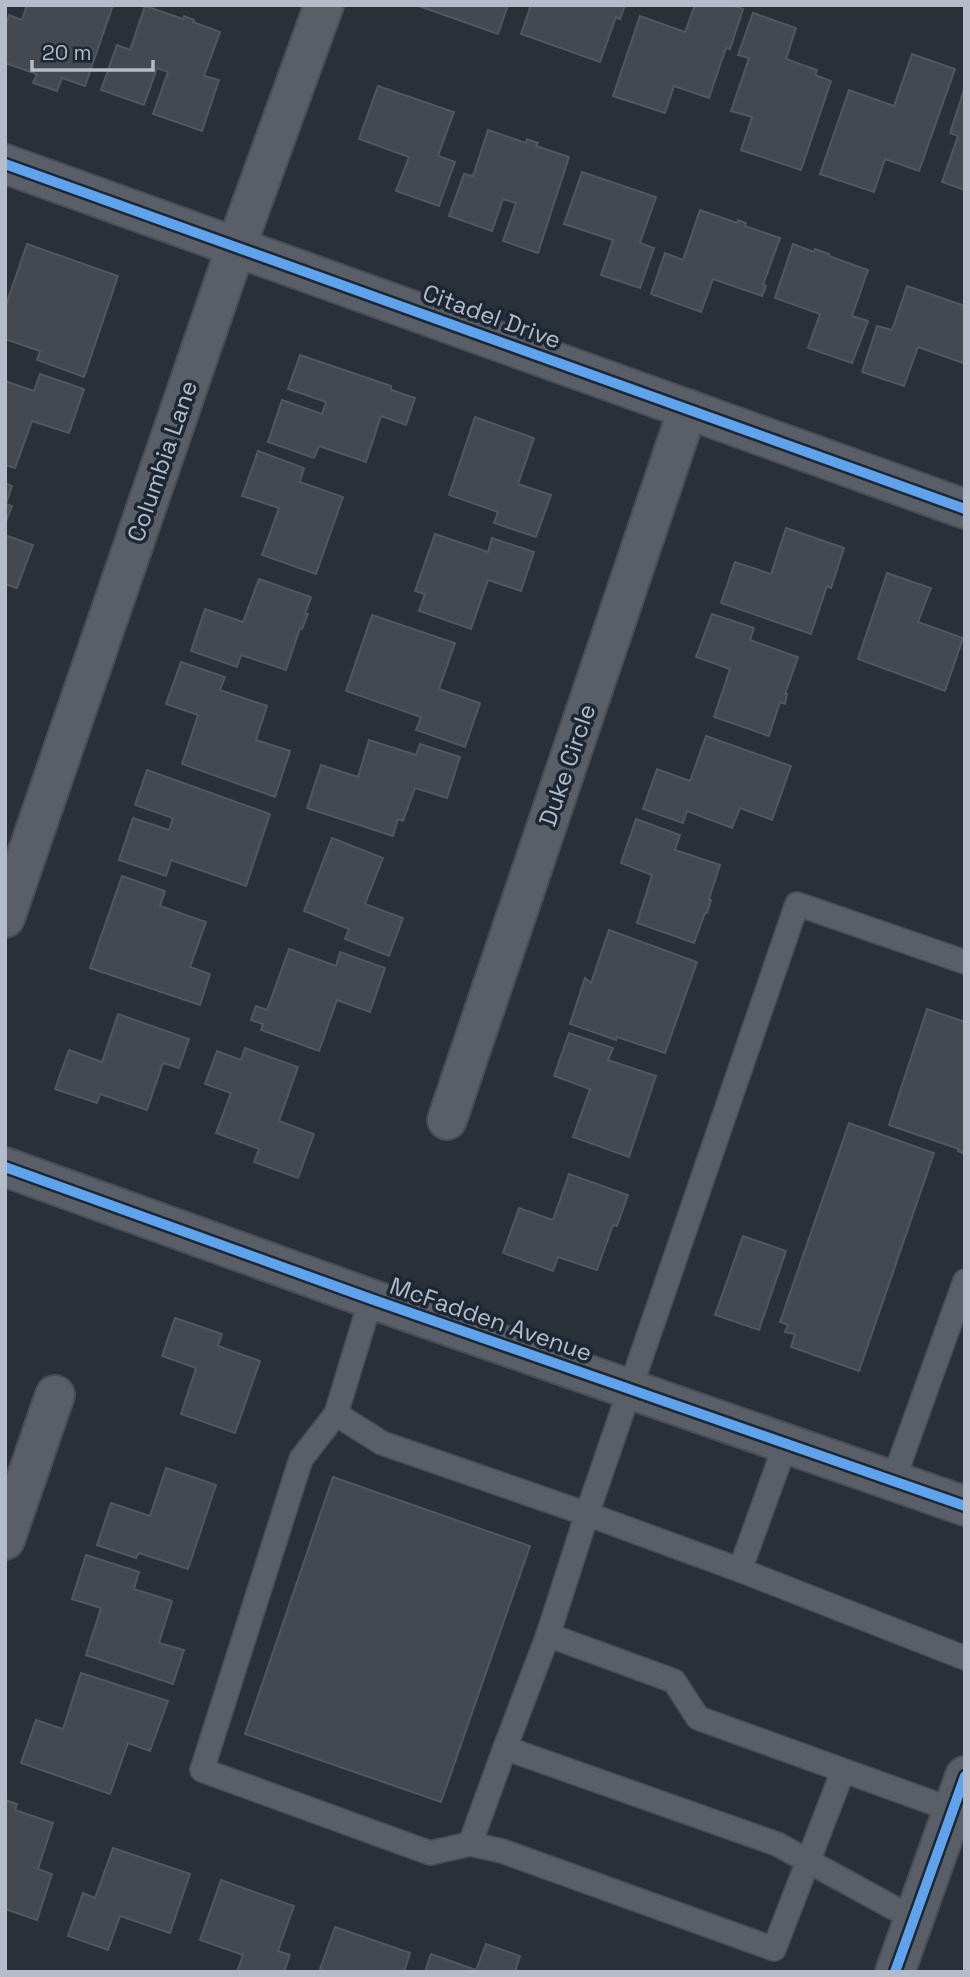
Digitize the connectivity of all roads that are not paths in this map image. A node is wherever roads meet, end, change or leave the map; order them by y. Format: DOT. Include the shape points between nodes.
graph roads {
  1 [pos="324,5"];
  2 [pos="5,164"];
  3 [pos="236,247"];
  4 [pos="688,409"];
  5 [pos="965,509"];
  6 [pos="5,918"];
  7 [pos="965,962"];
  8 [pos="446,1120"];
  9 [pos="5,1167"];
  10 [pos="965,1281"];
  11 [pos="371,1299"];
  12 [pos="630,1390"];
  13 [pos="55,1395"];
  14 [pos="336,1414"];
  15 [pos="786,1443"];
  16 [pos="893,1481"];
  17 [pos="965,1506"];
  18 [pos="587,1514"];
  19 [pos="5,1540"];
  20 [pos="740,1570"];
  21 [pos="548,1635"];
  22 [pos="965,1658"];
  23 [pos="505,1748"];
  24 [pos="843,1771"];
  25 [pos="959,1793"];
  26 [pos="470,1844"];
  27 [pos="808,1860"];
  28 [pos="914,1919"];
  29 [pos="895,1972"];
  1 -- 3 [label="street, Columbia Lane"];
  2 -- 3 [label="street, Citadel Drive"];
  3 -- 4 [label="street, Citadel Drive"];
  3 -- 6 [label="street, Columbia Lane"];
  4 -- 5 [label="street, Citadel Drive"];
  4 -- 8 [label="street, Duke Circle"];
  7 -- 12 [label="lane" via="797,904"];
  9 -- 11 [label="street, McFadden Avenue"];
  10 -- 16 [label="lane"];
  11 -- 12 [label="street, McFadden Avenue"];
  11 -- 14 [label="lane"];
  12 -- 15 [label="street, McFadden Avenue"];
  12 -- 18 [label="lane"];
  13 -- 19 [label="street"];
  14 -- 18 [label="lane" via="382,1443"];
  14 -- 26 [label="lane" via="301,1459 202,1770 430,1853"];
  15 -- 16 [label="street, McFadden Avenue"];
  15 -- 20 [label="lane"];
  16 -- 17 [label="street, McFadden Avenue"];
  18 -- 20 [label="lane"];
  18 -- 21 [label="lane"];
  20 -- 22 [label="lane"];
  21 -- 23 [label="lane"];
  21 -- 24 [label="lane" via="674,1681 698,1718"];
  23 -- 26 [label="lane"];
  23 -- 27 [label="lane" via="776,1844"];
  24 -- 25 [label="lane"];
  24 -- 27 [label="lane"];
  25 -- 28 [label="street"];
  26 -- 27 [label="lane" via="774,1949"];
  27 -- 28 [label="lane"];
  28 -- 29 [label="street"];
}
